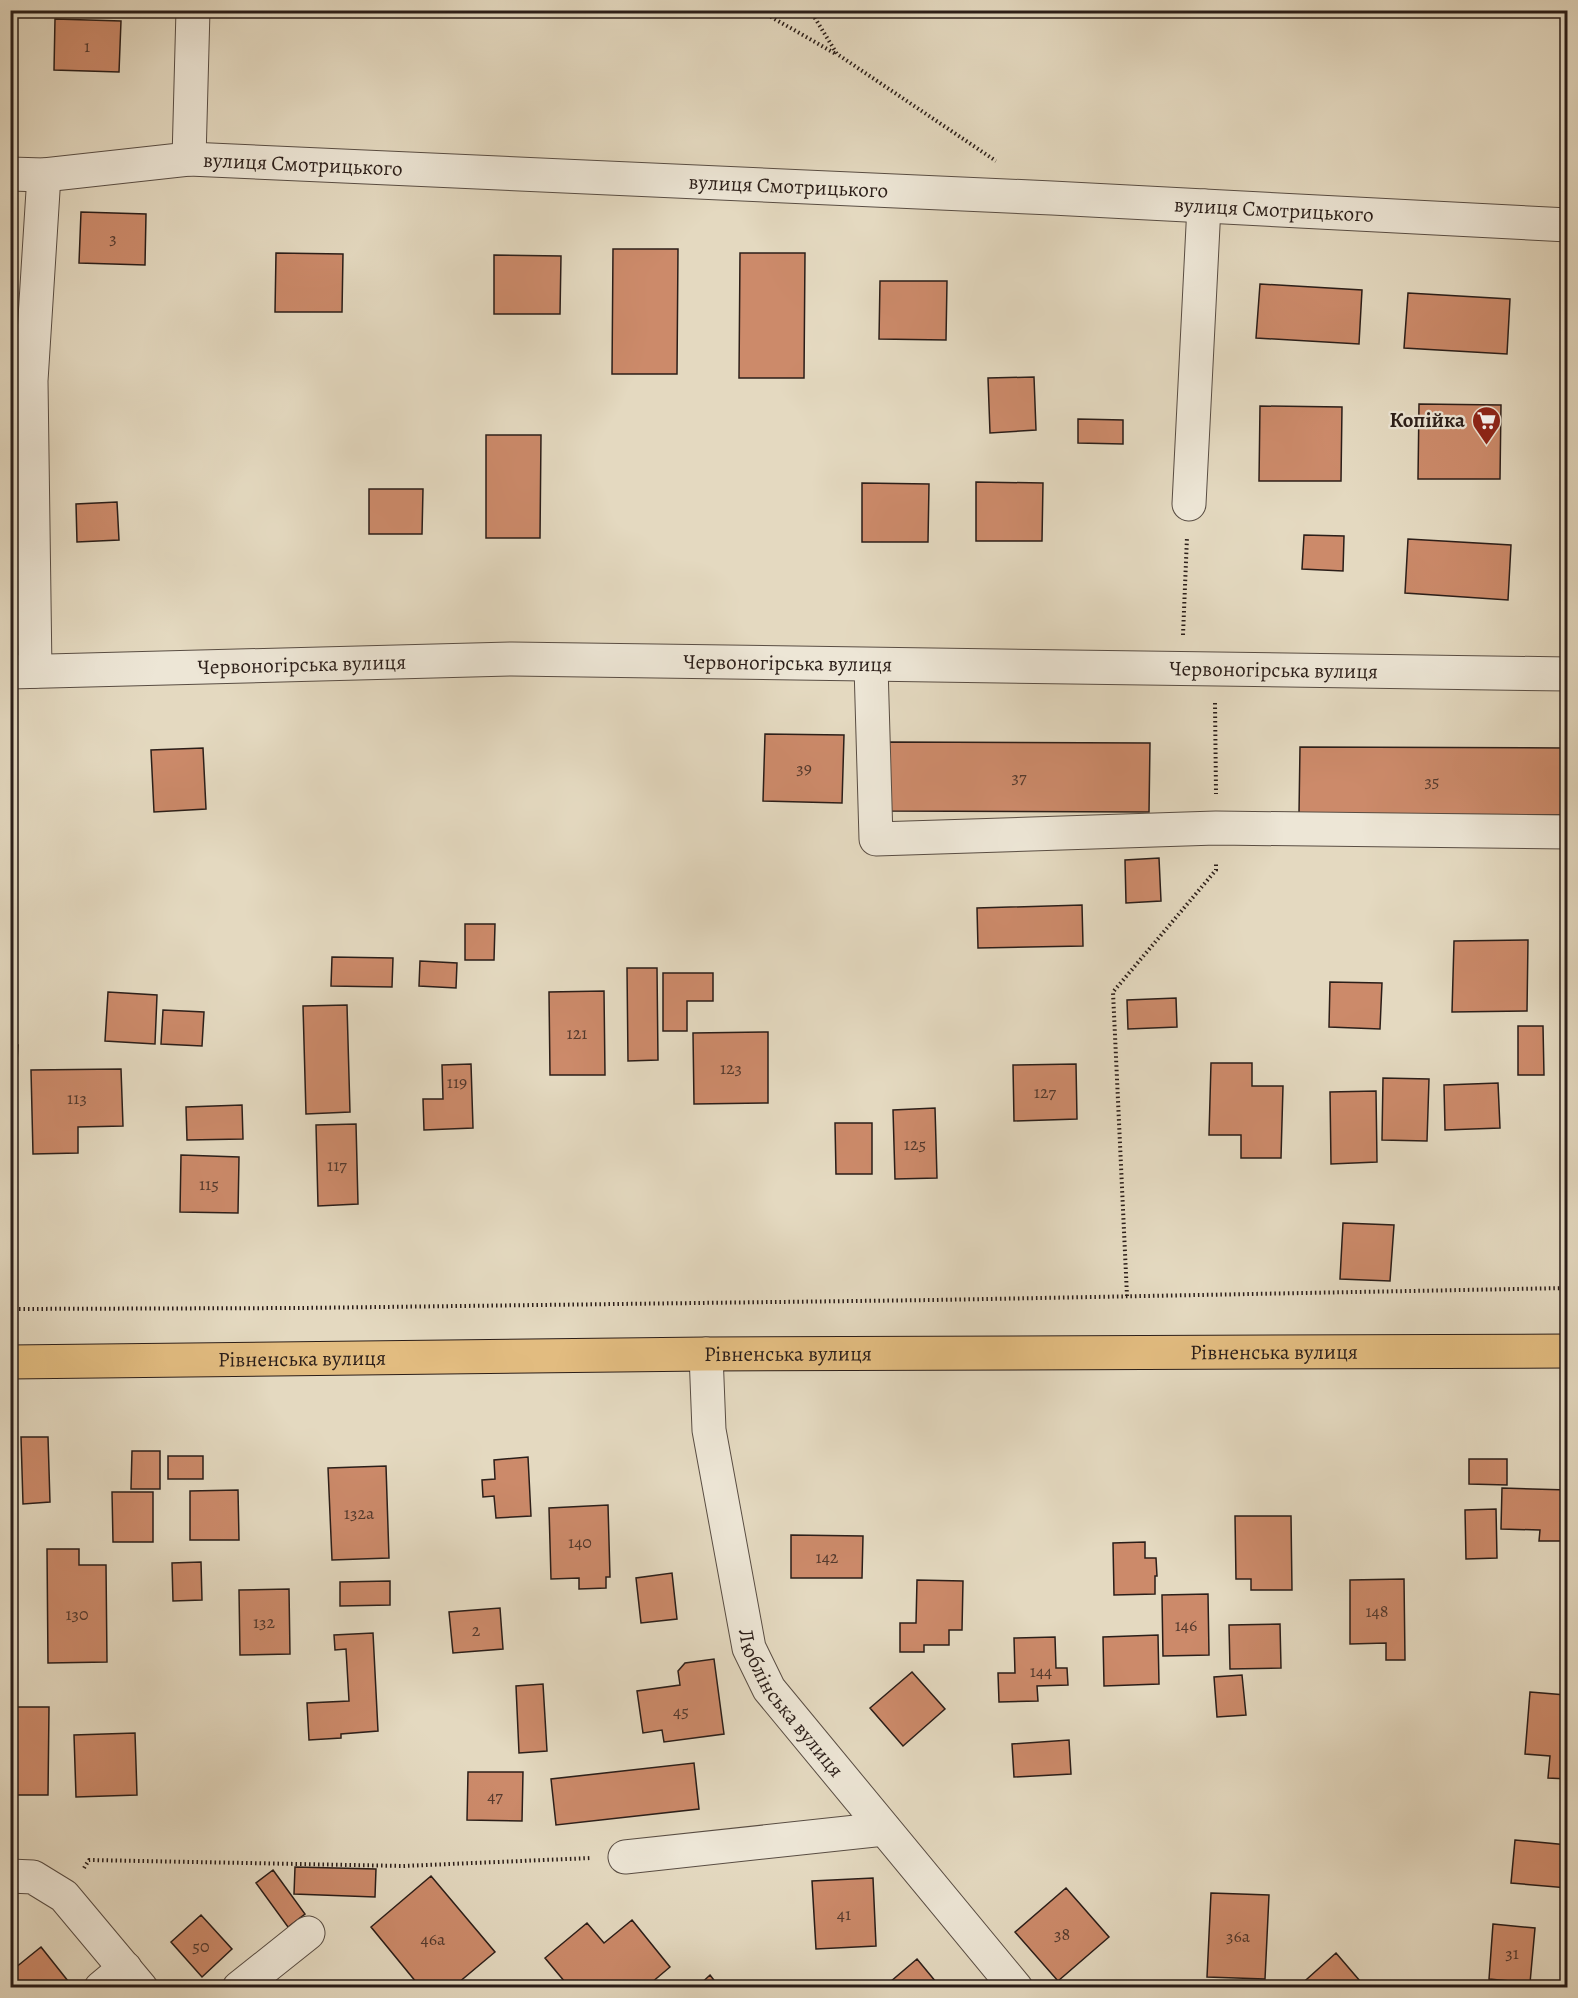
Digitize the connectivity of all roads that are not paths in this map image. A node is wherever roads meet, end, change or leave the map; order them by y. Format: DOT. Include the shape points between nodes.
graph roads {
  1 [pos="193,10"];
  2 [pos="189,159"];
  3 [pos="10,174"];
  4 [pos="44,175"];
  5 [pos="1204,206"];
  6 [pos="1568,225"];
  7 [pos="1189,504"];
  8 [pos="871,666"];
  9 [pos="22,671"];
  10 [pos="1568,674"];
  11 [pos="1568,832"];
  12 [pos="1568,1351"];
  13 [pos="706,1354"];
  14 [pos="10,1362"];
  15 [pos="884,1829"];
  16 [pos="625,1857"];
  17 [pos="10,1876"];
  18 [pos="308,1933"];
  19 [pos="122,1981"];
  20 [pos="239,1988"];
  21 [pos="1016,1988"];
  1 -- 2 [label="street"];
  2 -- 4 [label="street, вулиця Смотрицького"];
  2 -- 5 [label="street, вулиця Смотрицького"];
  3 -- 4 [label="street, вулиця Смотрицького"];
  4 -- 9 [label="street" via="31,381"];
  5 -- 6 [label="street, вулиця Смотрицького"];
  5 -- 7 [label="street"];
  8 -- 9 [label="street, Червоногірська вулиця" via="512,659"];
  8 -- 10 [label="street, Червоногірська вулиця"];
  8 -- 11 [label="street" via="876,839 1216,828"];
  12 -- 13 [label="main road, Рівненська вулиця"];
  13 -- 14 [label="main road, Рівненська вулиця"];
  13 -- 15 [label="street, Люблінська вулиця" via="709,1430 749,1648 769,1689"];
  15 -- 16 [label="street"];
  15 -- 21 [label="street, Люблінська вулиця"];
  17 -- 19 [label="street" via="33,1876 64,1896"];
  18 -- 20 [label="street"];
}
